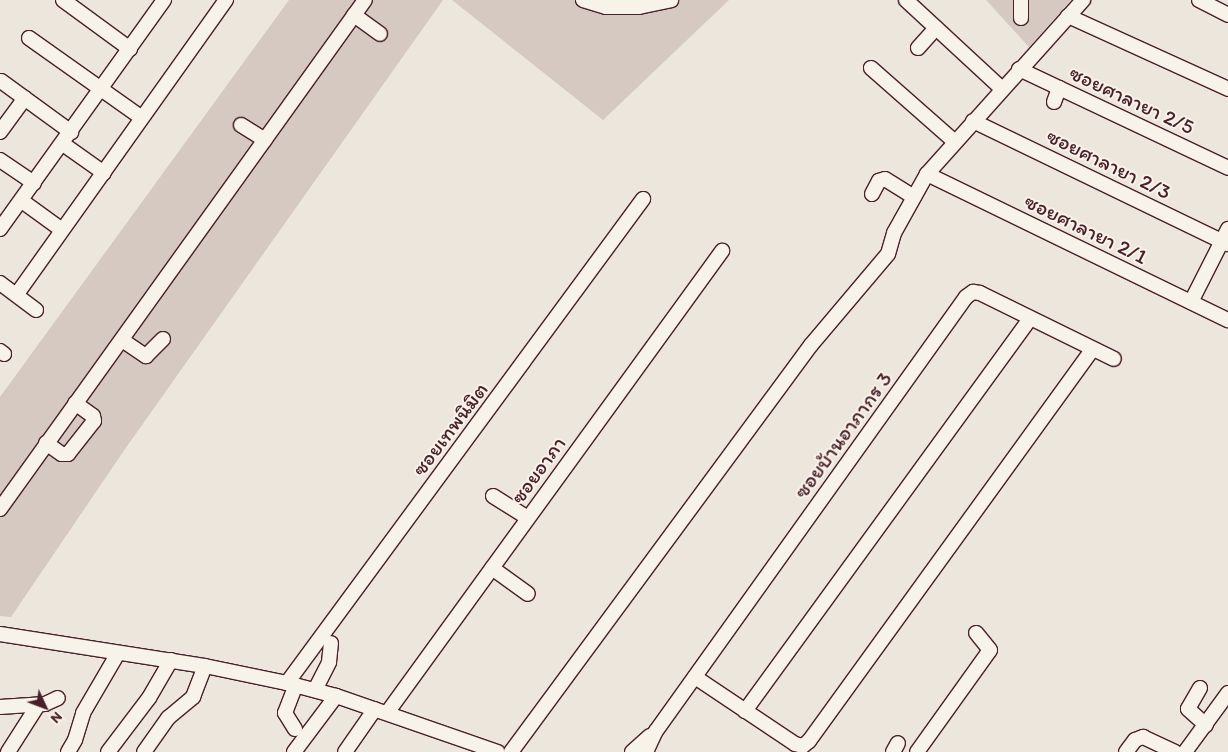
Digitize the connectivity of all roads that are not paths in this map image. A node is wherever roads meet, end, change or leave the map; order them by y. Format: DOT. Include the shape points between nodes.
graph roads {
  1 [pos="63,0"];
  2 [pos="226,0"];
  3 [pos="365,0"];
  4 [pos="583,0"];
  5 [pos="671,0"];
  6 [pos="906,0"];
  7 [pos="1021,0"];
  8 [pos="1083,0"];
  9 [pos="1199,0"];
  10 [pos="160,2"];
  11 [pos="354,15"];
  12 [pos="1228,15"];
  13 [pos="1068,16"];
  14 [pos="1020,18"];
  15 [pos="936,28"];
  16 [pos="380,34"];
  17 [pos="29,38"];
  18 [pos="918,48"];
  19 [pos="130,49"];
  20 [pos="871,68"];
  21 [pos="1019,69"];
  22 [pos="1,81"];
  23 [pos="1001,88"];
  24 [pos="1060,88"];
  25 [pos="1228,90"];
  26 [pos="102,91"];
  27 [pos="25,98"];
  28 [pos="1054,102"];
  29 [pos="142,118"];
  30 [pos="973,121"];
  31 [pos="241,125"];
  32 [pos="0,132"];
  33 [pos="72,132"];
  34 [pos="264,140"];
  35 [pos="955,142"];
  36 [pos="63,144"];
  37 [pos="0,160"];
  38 [pos="1228,168"];
  39 [pos="104,172"];
  40 [pos="927,174"];
  41 [pos="34,183"];
  42 [pos="872,194"];
  43 [pos="914,197"];
  44 [pos="643,200"];
  45 [pos="22,201"];
  46 [pos="0,228"];
  47 [pos="62,230"];
  48 [pos="1226,238"];
  49 [pos="722,251"];
  50 [pos="0,282"];
  51 [pos="17,294"];
  52 [pos="1191,302"];
  53 [pos="36,310"];
  54 [pos="1030,318"];
  55 [pos="1228,320"];
  56 [pos="163,339"];
  57 [pos="122,340"];
  58 [pos="1094,349"];
  59 [pos="1114,359"];
  60 [pos="75,403"];
  61 [pos="46,444"];
  62 [pos="493,496"];
  63 [pos="0,509"];
  64 [pos="528,518"];
  65 [pos="492,568"];
  66 [pos="528,594"];
  67 [pos="976,633"];
  68 [pos="0,634"];
  69 [pos="331,644"];
  70 [pos="118,653"];
  71 [pos="171,660"];
  72 [pos="205,666"];
  73 [pos="695,677"];
  74 [pos="292,684"];
  75 [pos="1200,688"];
  76 [pos="315,690"];
  77 [pos="1228,693"];
  78 [pos="336,696"];
  79 [pos="58,698"];
  80 [pos="38,705"];
  81 [pos="0,708"];
  82 [pos="381,711"];
  83 [pos="745,711"];
  84 [pos="1206,725"];
  85 [pos="295,729"];
  86 [pos="656,731"];
  87 [pos="8,752"];
  88 [pos="68,752"];
  89 [pos="108,752"];
  90 [pos="144,752"];
  91 [pos="294,752"];
  92 [pos="346,752"];
  93 [pos="498,752"];
  94 [pos="511,752"];
  95 [pos="632,752"];
  96 [pos="646,752"];
  97 [pos="917,752"];
  98 [pos="1126,752"];
  99 [pos="1175,752"];
  100 [pos="1185,752"];
  1 -- 19 [label="street"];
  2 -- 29 [label="street"];
  3 -- 11 [label="street"];
  4 -- 5 [label="street" via="614,7 639,7"];
  6 -- 15 [label="street"];
  7 -- 14 [label="street"];
  8 -- 13 [label="street"];
  9 -- 12 [label="street"];
  10 -- 19 [label="street"];
  11 -- 16 [label="street"];
  11 -- 34 [label="street"];
  13 -- 21 [label="street"];
  13 -- 25 [label="street"];
  15 -- 18 [label="street"];
  15 -- 23 [label="street"];
  17 -- 26 [label="street"];
  19 -- 26 [label="street"];
  20 -- 35 [label="street"];
  21 -- 23 [label="street"];
  21 -- 24 [label="street, ซอยศาลายา 2/5"];
  22 -- 27 [label="street"];
  23 -- 30 [label="street"];
  24 -- 28 [label="street"];
  24 -- 38 [label="street, ซอยศาลายา 2/5"];
  26 -- 29 [label="street"];
  26 -- 33 [label="street"];
  27 -- 32 [label="street"];
  27 -- 33 [label="street"];
  29 -- 39 [label="street"];
  30 -- 35 [label="street"];
  30 -- 48 [label="street, ซอยศาลายา 2/3"];
  31 -- 34 [label="street"];
  33 -- 36 [label="street"];
  34 -- 57 [label="street"];
  35 -- 40 [label="street"];
  36 -- 39 [label="street"];
  36 -- 41 [label="street"];
  37 -- 41 [label="street"];
  39 -- 47 [label="street"];
  40 -- 43 [label="street"];
  40 -- 52 [label="street, ซอยศาลายา 2/1"];
  41 -- 45 [label="street"];
  42 -- 43 [label="street" via="879,182 886,180"];
  43 -- 94 [label="street" via="894,233 888,254 811,344"];
  44 -- 74 [label="street, ซอยเทพนิมิต"];
  45 -- 46 [label="street"];
  45 -- 47 [label="street"];
  47 -- 51 [label="street"];
  48 -- 52 [label="street"];
  49 -- 64 [label="street, ซอยอาภา"];
  50 -- 51 [label="street"];
  51 -- 53 [label="street"];
  52 -- 55 [label="street, ซอยศาลายา 2/1"];
  54 -- 58 [label="street, ซอยบ้านอาภากร 3"];
  54 -- 73 [label="street, ซอยบ้านอาภากร 3" via="980,292 966,297"];
  54 -- 83 [label="street"];
  56 -- 57 [label="street" via="146,356"];
  57 -- 60 [label="street"];
  58 -- 59 [label="street, ซอยบ้านอาภากร 3"];
  58 -- 83 [label="street" via="809,741 803,746 795,744"];
  60 -- 61 [label="street"];
  60 -- 61 [label="street" via="93,416 94,421 68,454"];
  61 -- 63 [label="street"];
  62 -- 64 [label="street"];
  64 -- 65 [label="street, ซอยอาภา"];
  65 -- 66 [label="street"];
  65 -- 82 [label="street, ซอยอาภา"];
  67 -- 97 [label="street" via="990,650"];
  68 -- 70 [label="street"];
  69 -- 76 [label="street" via="329,662"];
  70 -- 71 [label="street"];
  70 -- 88 [label="street" via="83,713"];
  71 -- 72 [label="street"];
  71 -- 89 [label="street" via="149,698"];
  72 -- 74 [label="street"];
  72 -- 90 [label="street" via="193,697 168,718"];
  73 -- 83 [label="street"];
  73 -- 86 [label="street, ซอยบ้านอาภากร 3"];
  74 -- 76 [label="street"];
  74 -- 85 [label="street, ซอยเทพนิมิต" via="285,713"];
  75 -- 84 [label="street" via="1188,709"];
  76 -- 78 [label="street"];
  77 -- 84 [label="street"];
  78 -- 82 [label="street"];
  78 -- 91 [label="street"];
  79 -- 80 [label="street"];
  80 -- 81 [label="street"];
  80 -- 87 [label="street"];
  82 -- 92 [label="street, ซอยอาภา"];
  82 -- 93 [label="street"];
  84 -- 100 [label="street"];
  86 -- 95 [label="street, ซอยบ้านอาภากร 3"];
  86 -- 96 [label="street, ซอยบ้านอาภากร 3"];
  98 -- 99 [label="street" via="1143,737"];
}
